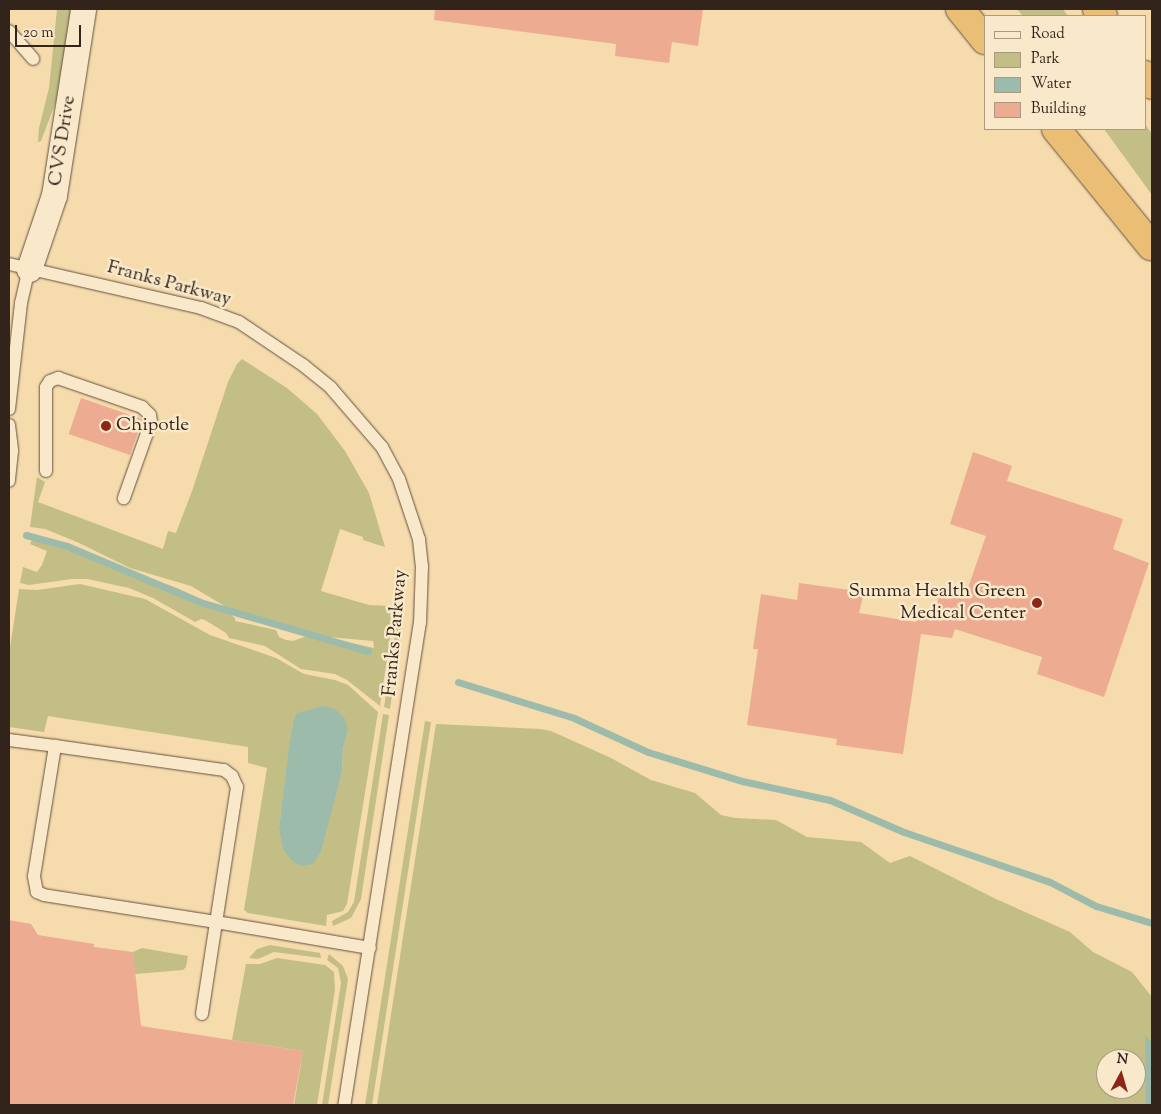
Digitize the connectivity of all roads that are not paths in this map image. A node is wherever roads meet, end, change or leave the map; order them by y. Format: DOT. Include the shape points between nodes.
graph roads {
  1 [pos="83,9"];
  2 [pos="960,9"];
  3 [pos="9,31"];
  4 [pos="984,39"];
  5 [pos="33,59"];
  6 [pos="1057,130"];
  7 [pos="1066,130"];
  8 [pos="1152,247"];
  9 [pos="19,266"];
  10 [pos="9,409"];
  11 [pos="9,425"];
  12 [pos="46,471"];
  13 [pos="9,481"];
  14 [pos="124,498"];
  15 [pos="9,740"];
  16 [pos="55,746"];
  17 [pos="216,922"];
  18 [pos="370,948"];
  19 [pos="202,1014"];
  20 [pos="344,1105"];
  1 -- 9 [label="street, CVS Drive" via="54,194"];
  2 -- 4 [label="highway"];
  3 -- 5 [label="lane"];
  6 -- 8 [label="highway"];
  7 -- 8 [label="highway"];
  9 -- 10 [label="lane" via="21,303"];
  9 -- 18 [label="lane, Franks Parkway" via="201,308 239,322 331,388 382,447 399,479 418,539 422,593 413,674"];
  11 -- 13 [label="lane" via="12,451"];
  12 -- 14 [label="lane" via="46,387 58,378 142,407 150,415 151,422"];
  15 -- 16 [label="lane"];
  16 -- 17 [label="lane" via="224,770 232,776 237,787"];
  16 -- 17 [label="lane" via="34,876 37,892"];
  17 -- 18 [label="lane"];
  17 -- 19 [label="lane"];
  18 -- 20 [label="lane, Franks Parkway"];
}
